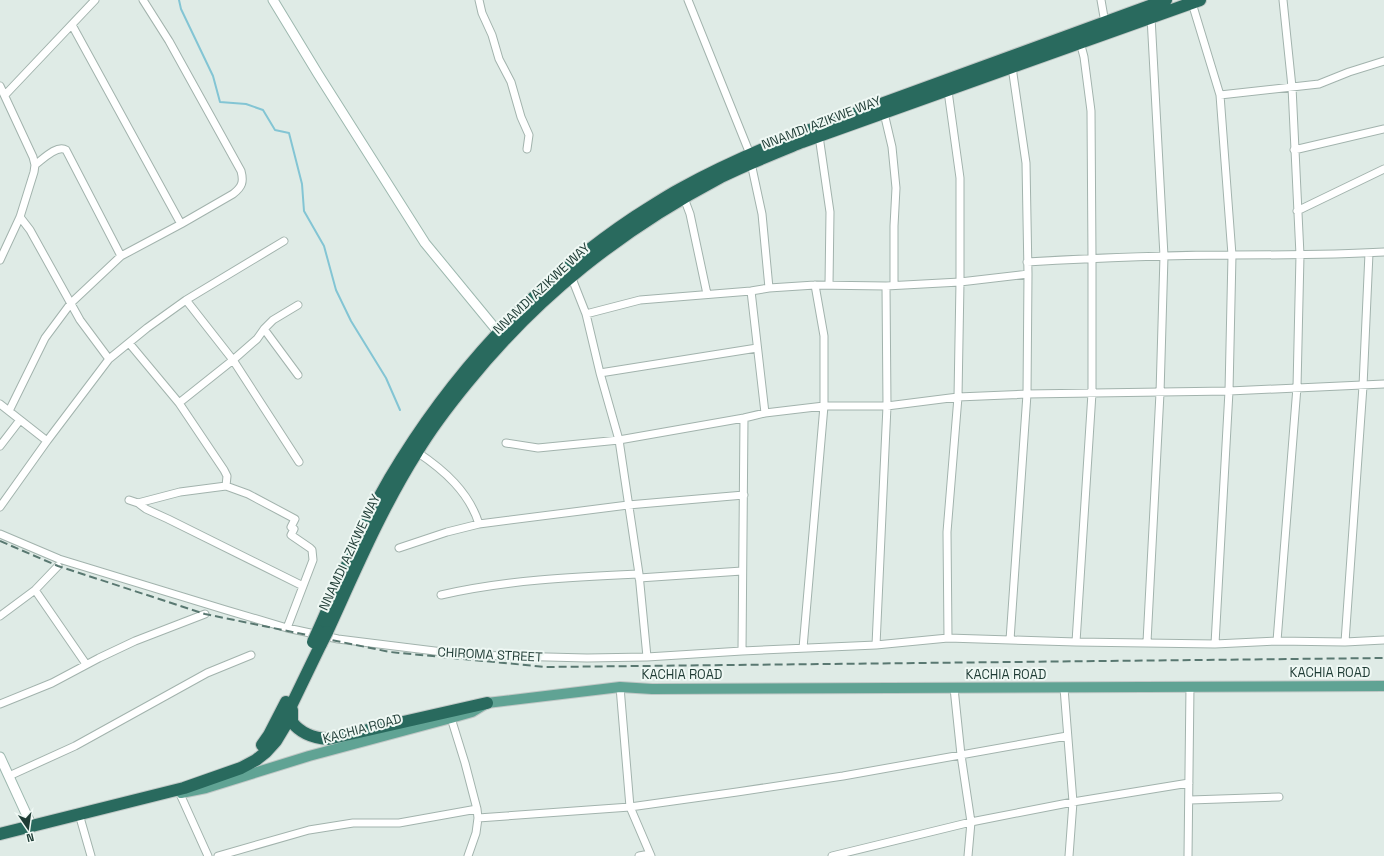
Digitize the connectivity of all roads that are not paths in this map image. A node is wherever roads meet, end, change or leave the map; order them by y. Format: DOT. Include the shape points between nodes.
graph roads {
  1 [pos="95,0"];
  2 [pos="143,0"];
  3 [pos="273,0"];
  4 [pos="479,0"];
  5 [pos="688,0"];
  6 [pos="1101,0"];
  7 [pos="1166,0"];
  8 [pos="1283,0"];
  9 [pos="1196,1"];
  10 [pos="1150,17"];
  11 [pos="1105,23"];
  12 [pos="72,25"];
  13 [pos="1080,42"];
  14 [pos="1384,61"];
  15 [pos="1012,67"];
  16 [pos="0,86"];
  17 [pos="1292,87"];
  18 [pos="948,91"];
  19 [pos="5,95"];
  20 [pos="1220,95"];
  21 [pos="884,113"];
  22 [pos="1384,129"];
  23 [pos="819,136"];
  24 [pos="527,150"];
  25 [pos="1294,150"];
  26 [pos="750,159"];
  27 [pos="34,165"];
  28 [pos="1384,169"];
  29 [pos="684,198"];
  30 [pos="1297,211"];
  31 [pos="20,217"];
  32 [pos="181,224"];
  33 [pos="284,241"];
  34 [pos="1384,252"];
  35 [pos="1369,253"];
  36 [pos="1232,255"];
  37 [pos="1300,255"];
  38 [pos="120,256"];
  39 [pos="1164,256"];
  40 [pos="1092,258"];
  41 [pos="0,260"];
  42 [pos="1027,262"];
  43 [pos="1028,274"];
  44 [pos="571,276"];
  45 [pos="960,282"];
  46 [pos="815,284"];
  47 [pos="829,285"];
  48 [pos="894,285"];
  49 [pos="886,286"];
  50 [pos="769,288"];
  51 [pos="751,291"];
  52 [pos="707,294"];
  53 [pos="186,300"];
  54 [pos="71,303"];
  55 [pos="298,305"];
  56 [pos="586,314"];
  57 [pos="264,329"];
  58 [pos="499,333"];
  59 [pos="129,343"];
  60 [pos="757,348"];
  61 [pos="109,359"];
  62 [pos="233,360"];
  63 [pos="600,373"];
  64 [pos="298,375"];
  65 [pos="1384,384"];
  66 [pos="1363,386"];
  67 [pos="1297,387"];
  68 [pos="1229,391"];
  69 [pos="1092,393"];
  70 [pos="1160,393"];
  71 [pos="1027,394"];
  72 [pos="958,397"];
  73 [pos="179,403"];
  74 [pos="0,404"];
  75 [pos="824,406"];
  76 [pos="887,406"];
  77 [pos="9,411"];
  78 [pos="765,413"];
  79 [pos="744,418"];
  80 [pos="20,420"];
  81 [pos="619,440"];
  82 [pos="47,441"];
  83 [pos="506,443"];
  84 [pos="0,446"];
  85 [pos="416,452"];
  86 [pos="299,462"];
  87 [pos="226,486"];
  88 [pos="744,495"];
  89 [pos="128,500"];
  90 [pos="138,503"];
  91 [pos="628,505"];
  92 [pos="0,507"];
  93 [pos="479,524"];
  94 [pos="0,534"];
  95 [pos="399,548"];
  96 [pos="58,566"];
  97 [pos="742,571"];
  98 [pos="639,576"];
  99 [pos="303,586"];
  100 [pos="36,590"];
  101 [pos="441,595"];
  102 [pos="205,614"];
  103 [pos="0,616"];
  104 [pos="288,628"];
  105 [pos="322,631"];
  106 [pos="948,638"];
  107 [pos="1010,640"];
  108 [pos="1384,640"];
  109 [pos="1277,641"];
  110 [pos="1076,642"];
  111 [pos="1147,642"];
  112 [pos="1345,642"];
  113 [pos="317,643"];
  114 [pos="1215,644"];
  115 [pos="876,645"];
  116 [pos="803,648"];
  117 [pos="742,651"];
  118 [pos="251,655"];
  119 [pos="647,657"];
  120 [pos="86,664"];
  121 [pos="620,686"];
  122 [pos="1190,686"];
  123 [pos="1384,686"];
  124 [pos="954,688"];
  125 [pos="1064,688"];
  126 [pos="487,703"];
  127 [pos="0,704"];
  128 [pos="292,704"];
  129 [pos="451,718"];
  130 [pos="1067,736"];
  131 [pos="961,755"];
  132 [pos="0,757"];
  133 [pos="5,773"];
  134 [pos="1189,783"];
  135 [pos="167,792"];
  136 [pos="180,794"];
  137 [pos="1279,797"];
  138 [pos="1190,800"];
  139 [pos="1072,802"];
  140 [pos="630,807"];
  141 [pos="477,809"];
  142 [pos="79,814"];
  143 [pos="478,818"];
  144 [pos="29,820"];
  145 [pos="971,822"];
  146 [pos="0,827"];
  147 [pos="0,834"];
  148 [pos="650,855"];
  149 [pos="91,856"];
  150 [pos="208,856"];
  151 [pos="218,856"];
  152 [pos="468,856"];
  153 [pos="639,856"];
  154 [pos="832,856"];
  155 [pos="968,856"];
  156 [pos="1069,856"];
  157 [pos="1188,856"];
  1 -- 12 [label="street"];
  2 -- 32 [label="street" via="241,171 243,179 239,189"];
  3 -- 58 [label="street" via="425,243"];
  4 -- 24 [label="street" via="529,135"];
  5 -- 26 [label="street"];
  6 -- 11 [label="street"];
  7 -- 11 [label="highway, NNAMDI AZIKWE WAY"];
  8 -- 17 [label="street"];
  9 -- 10 [label="highway, NNAMDI AZIKWE WAY"];
  9 -- 20 [label="street"];
  10 -- 13 [label="highway, NNAMDI AZIKWE WAY"];
  10 -- 39 [label="street"];
  11 -- 26 [label="highway, NNAMDI AZIKWE WAY" via="799,134"];
  12 -- 19 [label="street"];
  12 -- 32 [label="street"];
  13 -- 15 [label="highway, NNAMDI AZIKWE WAY"];
  13 -- 40 [label="street" via="1091,111"];
  14 -- 17 [label="street" via="1319,84"];
  15 -- 18 [label="highway, NNAMDI AZIKWE WAY"];
  15 -- 42 [label="street" via="1026,163"];
  16 -- 19 [label="street"];
  17 -- 20 [label="street"];
  17 -- 25 [label="street"];
  18 -- 21 [label="highway, NNAMDI AZIKWE WAY"];
  18 -- 45 [label="street" via="960,178"];
  19 -- 27 [label="street"];
  20 -- 36 [label="street"];
  21 -- 23 [label="highway, NNAMDI AZIKWE WAY"];
  21 -- 48 [label="street" via="892,147 896,188"];
  22 -- 25 [label="street"];
  23 -- 26 [label="highway, NNAMDI AZIKWE WAY"];
  23 -- 47 [label="street" via="830,212"];
  25 -- 30 [label="street"];
  26 -- 29 [label="highway, NNAMDI AZIKWE WAY"];
  26 -- 50 [label="street" via="762,214"];
  26 -- 58 [label="highway, NNAMDI AZIKWE WAY" via="681,188 610,234 549,284"];
  27 -- 31 [label="street"];
  27 -- 38 [label="street" via="58,149 66,150"];
  28 -- 30 [label="street"];
  29 -- 44 [label="highway, NNAMDI AZIKWE WAY" via="636,227"];
  29 -- 52 [label="street" via="690,214"];
  30 -- 37 [label="street"];
  31 -- 41 [label="street"];
  31 -- 54 [label="street"];
  32 -- 38 [label="street"];
  33 -- 53 [label="street"];
  34 -- 35 [label="street"];
  35 -- 37 [label="street"];
  35 -- 66 [label="street"];
  36 -- 37 [label="street"];
  36 -- 39 [label="street"];
  36 -- 68 [label="street"];
  37 -- 67 [label="street"];
  38 -- 54 [label="street"];
  39 -- 40 [label="street"];
  39 -- 70 [label="street"];
  40 -- 42 [label="street"];
  40 -- 69 [label="street"];
  42 -- 43 [label="street"];
  43 -- 45 [label="street"];
  43 -- 71 [label="street"];
  44 -- 56 [label="street"];
  44 -- 85 [label="highway, NNAMDI AZIKWE WAY" via="515,328 479,368"];
  45 -- 48 [label="street"];
  45 -- 72 [label="street"];
  46 -- 47 [label="street"];
  46 -- 50 [label="street"];
  46 -- 75 [label="street" via="824,336"];
  47 -- 49 [label="street"];
  48 -- 49 [label="street"];
  49 -- 76 [label="street"];
  50 -- 51 [label="street"];
  51 -- 52 [label="street"];
  51 -- 60 [label="street"];
  52 -- 56 [label="street" via="640,300"];
  53 -- 59 [label="street"];
  53 -- 62 [label="street"];
  54 -- 61 [label="street" via="80,320"];
  54 -- 77 [label="street" via="45,338"];
  55 -- 57 [label="street" via="273,320"];
  56 -- 63 [label="street"];
  57 -- 62 [label="street" via="257,339"];
  57 -- 64 [label="street"];
  58 -- 105 [label="highway, NNAMDI AZIKWE WAY" via="456,381 421,429 389,480 370,517"];
  59 -- 61 [label="street"];
  59 -- 73 [label="street"];
  60 -- 63 [label="street"];
  60 -- 78 [label="street"];
  61 -- 82 [label="street"];
  62 -- 73 [label="street"];
  62 -- 86 [label="street"];
  63 -- 81 [label="street"];
  65 -- 66 [label="street"];
  66 -- 67 [label="street"];
  66 -- 112 [label="street"];
  67 -- 68 [label="street"];
  67 -- 109 [label="street"];
  68 -- 70 [label="street"];
  68 -- 114 [label="street"];
  69 -- 70 [label="street"];
  69 -- 71 [label="street"];
  69 -- 110 [label="street"];
  70 -- 111 [label="street"];
  71 -- 72 [label="street"];
  71 -- 107 [label="street"];
  72 -- 76 [label="street"];
  72 -- 106 [label="street" via="947,532"];
  73 -- 87 [label="street" via="224,470 227,476"];
  74 -- 77 [label="street"];
  75 -- 76 [label="street"];
  75 -- 78 [label="street"];
  75 -- 116 [label="street"];
  76 -- 115 [label="street"];
  77 -- 80 [label="street"];
  78 -- 79 [label="street"];
  79 -- 81 [label="street"];
  79 -- 88 [label="street"];
  80 -- 82 [label="street"];
  80 -- 84 [label="street"];
  81 -- 83 [label="street" via="538,448"];
  81 -- 91 [label="street"];
  82 -- 92 [label="street"];
  85 -- 93 [label="street" via="454,481 465,495"];
  85 -- 105 [label="highway, NNAMDI AZIKWE WAY"];
  87 -- 90 [label="street" via="180,492"];
  87 -- 99 [label="street" via="261,500 295,519 291,535 310,548 313,560"];
  88 -- 91 [label="street"];
  88 -- 97 [label="street"];
  89 -- 90 [label="street"];
  90 -- 99 [label="street"];
  91 -- 93 [label="street"];
  91 -- 98 [label="street"];
  93 -- 95 [label="street"];
  94 -- 104 [label="street, CHIROMA STREET" via="59,559"];
  96 -- 100 [label="street"];
  97 -- 98 [label="street"];
  97 -- 117 [label="street"];
  98 -- 101 [label="street" via="555,578 472,588"];
  98 -- 119 [label="street"];
  99 -- 104 [label="street"];
  100 -- 103 [label="street"];
  100 -- 120 [label="street"];
  102 -- 120 [label="street" via="135,641"];
  104 -- 119 [label="street, CHIROMA STREET" via="338,639 467,655"];
  105 -- 113 [label="highway, NNAMDI AZIKWE WAY, bridge"];
  106 -- 107 [label="street, CHIROMA STREET"];
  106 -- 115 [label="street, CHIROMA STREET"];
  107 -- 110 [label="street, CHIROMA STREET"];
  108 -- 112 [label="street, CHIROMA STREET"];
  109 -- 112 [label="street, CHIROMA STREET"];
  109 -- 114 [label="street, CHIROMA STREET"];
  110 -- 111 [label="street, CHIROMA STREET"];
  111 -- 114 [label="street, CHIROMA STREET"];
  113 -- 128 [label="highway, NNAMDI AZIKWE WAY"];
  113 -- 144 [label="highway" via="269,735 251,753 178,781"];
  115 -- 116 [label="street, CHIROMA STREET"];
  116 -- 117 [label="street, CHIROMA STREET"];
  117 -- 119 [label="street, CHIROMA STREET"];
  118 -- 133 [label="street" via="207,673 75,746"];
  120 -- 127 [label="street" via="52,683"];
  121 -- 124 [label="main road, KACHIA ROAD"];
  121 -- 126 [label="main road, KACHIA ROAD"];
  121 -- 140 [label="street"];
  122 -- 123 [label="main road, KACHIA ROAD"];
  122 -- 125 [label="main road, KACHIA ROAD"];
  122 -- 134 [label="street"];
  124 -- 125 [label="main road, KACHIA ROAD"];
  124 -- 131 [label="street"];
  125 -- 130 [label="street"];
  126 -- 128 [label="highway" via="328,739 308,735 295,726 291,718"];
  126 -- 129 [label="main road, KACHIA ROAD" via="472,712"];
  128 -- 135 [label="highway, NNAMDI AZIKWE WAY" via="276,740 256,760 216,777"];
  129 -- 136 [label="main road, KACHIA ROAD"];
  129 -- 141 [label="street"];
  130 -- 131 [label="street"];
  130 -- 139 [label="street"];
  131 -- 140 [label="street" via="843,776"];
  131 -- 145 [label="street"];
  132 -- 133 [label="street"];
  133 -- 144 [label="street"];
  134 -- 138 [label="street"];
  134 -- 139 [label="street"];
  135 -- 136 [label="main road, KACHIA ROAD"];
  135 -- 142 [label="highway, KACHIA ROAD"];
  136 -- 150 [label="street"];
  137 -- 138 [label="street"];
  138 -- 157 [label="street"];
  139 -- 145 [label="street"];
  139 -- 156 [label="street"];
  140 -- 143 [label="street"];
  140 -- 148 [label="street"];
  141 -- 143 [label="street"];
  141 -- 151 [label="street" via="399,823 353,823 309,830"];
  142 -- 147 [label="highway, KACHIA ROAD"];
  142 -- 149 [label="street"];
  143 -- 152 [label="street"];
  144 -- 146 [label="highway"];
  145 -- 154 [label="street"];
  145 -- 155 [label="street"];
  148 -- 153 [label="street"];
}
